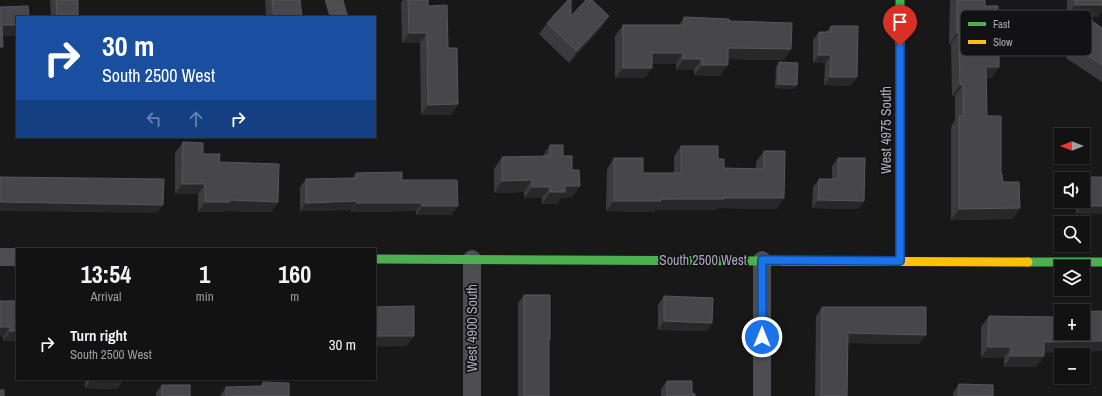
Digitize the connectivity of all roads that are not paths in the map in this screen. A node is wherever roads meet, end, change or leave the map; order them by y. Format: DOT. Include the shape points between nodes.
graph roads {
  1 [pos="334,0"];
  2 [pos="900,0"];
  3 [pos="339,16"];
  4 [pos="0,257"];
  5 [pos="16,257"];
  6 [pos="376,259"];
  7 [pos="472,259"];
  8 [pos="762,260"];
  9 [pos="900,261"];
  10 [pos="1102,262"];
  11 [pos="472,396"];
  12 [pos="762,396"];
  1 -- 3 [label="street"];
  2 -- 9 [label="street, West 4975 South"];
  4 -- 5 [label="street"];
  6 -- 7 [label="street, South 2500 West"];
  7 -- 8 [label="street, South 2500 West"];
  7 -- 11 [label="street, West 4900 South"];
  8 -- 9 [label="street, South 2500 West"];
  8 -- 12 [label="street"];
  9 -- 10 [label="street, South 2500 West"];
}
